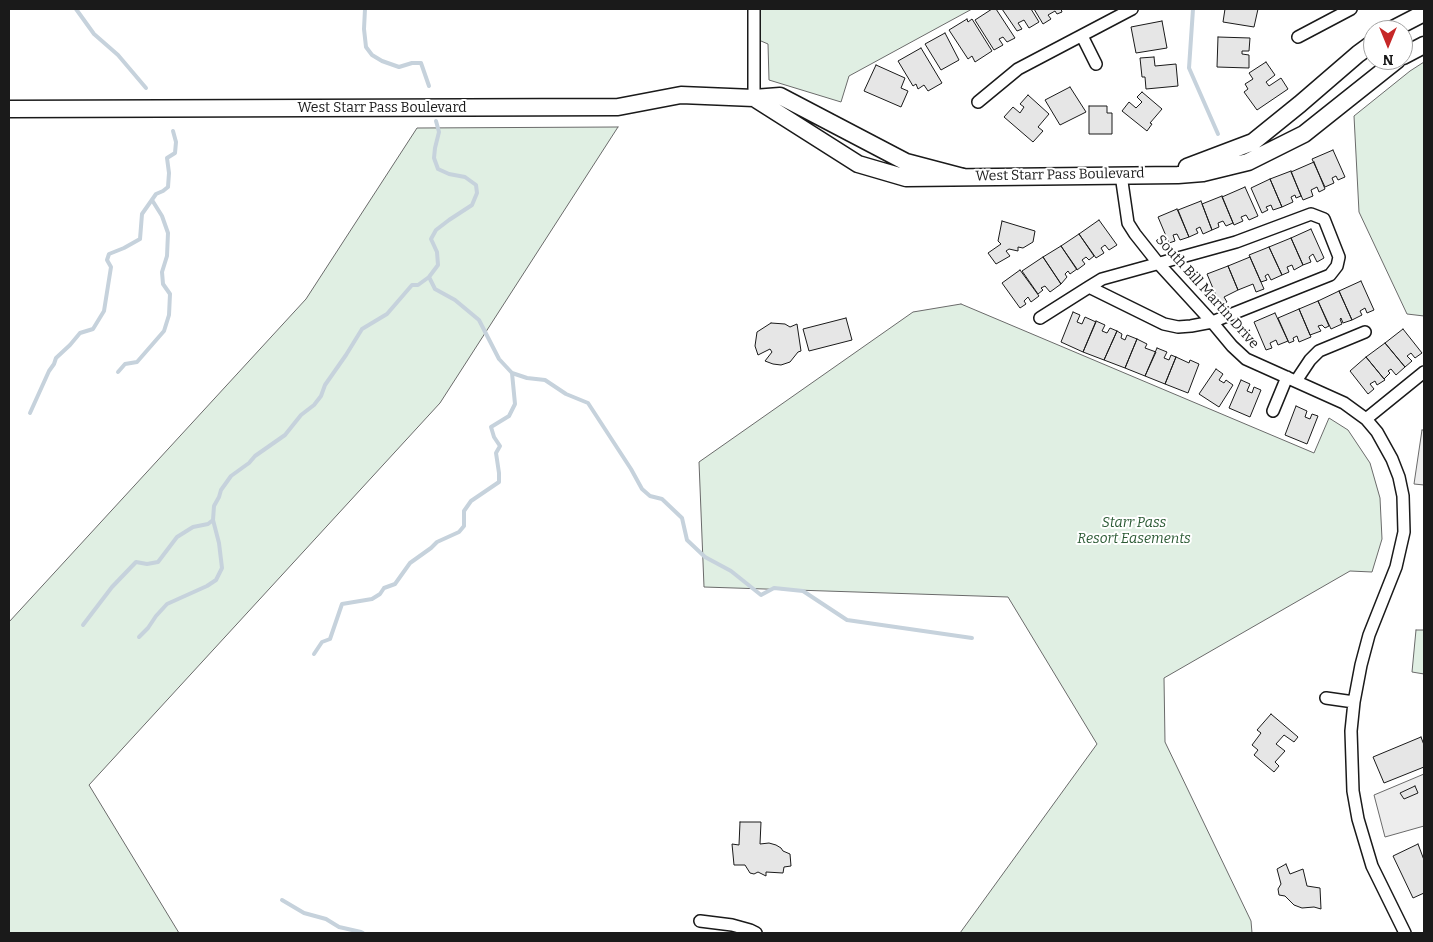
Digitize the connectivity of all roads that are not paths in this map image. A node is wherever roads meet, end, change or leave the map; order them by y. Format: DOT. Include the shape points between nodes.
graph roads {
  1 [pos="754,9"];
  2 [pos="1132,9"];
  3 [pos="1351,9"];
  4 [pos="1424,13"];
  5 [pos="1410,20"];
  6 [pos="1082,36"];
  7 [pos="1298,37"];
  8 [pos="1363,50"];
  9 [pos="1096,64"];
  10 [pos="1385,70"];
  11 [pos="754,98"];
  12 [pos="978,102"];
  13 [pos="9,109"];
  14 [pos="1121,174"];
  15 [pos="1158,174"];
  16 [pos="963,177"];
  17 [pos="1158,263"];
  18 [pos="1089,287"];
  19 [pos="1040,318"];
  20 [pos="1212,322"];
  21 [pos="1365,332"];
  22 [pos="1424,372"];
  23 [pos="1292,379"];
  24 [pos="1273,411"];
  25 [pos="1366,419"];
  26 [pos="1326,698"];
  27 [pos="1354,702"];
  28 [pos="700,920"];
  29 [pos="756,933"];
  30 [pos="1405,933"];
  1 -- 11 [label="street"];
  2 -- 6 [label="street"];
  3 -- 7 [label="street"];
  4 -- 5 [label="street"];
  6 -- 9 [label="street"];
  6 -- 12 [label="street" via="1018,69"];
  8 -- 15 [label="street, West Starr Pass Boulevard" via="1253,142 1193,166"];
  10 -- 15 [label="street, West Starr Pass Boulevard" via="1304,134 1268,153 1248,162 1203,173"];
  11 -- 13 [label="street, West Starr Pass Boulevard" via="681,95 618,107"];
  11 -- 16 [label="street, West Starr Pass Boulevard" via="780,96 906,162"];
  11 -- 16 [label="street, West Starr Pass Boulevard" via="858,164 906,178"];
  14 -- 15 [label="street, West Starr Pass Boulevard"];
  14 -- 16 [label="street, West Starr Pass Boulevard"];
  14 -- 17 [label="street, South Bill Martin Drive" via="1128,223"];
  17 -- 18 [label="street" via="1102,279"];
  17 -- 20 [label="street, South Bill Martin Drive"];
  17 -- 20 [label="street" via="1236,242 1311,214 1324,219 1339,257 1330,274"];
  18 -- 19 [label="street"];
  18 -- 20 [label="street" via="1164,324 1184,326"];
  20 -- 23 [label="street, South Bill Martin Drive" via="1246,359"];
  21 -- 23 [label="street" via="1320,351"];
  22 -- 25 [label="street"];
  23 -- 24 [label="street"];
  23 -- 25 [label="street, South Bill Martin Drive" via="1344,402"];
  25 -- 27 [label="street, South Bill Martin Drive" via="1377,432 1399,477 1404,532 1396,567 1369,635"];
  26 -- 27 [label="street"];
  27 -- 30 [label="street, South Bill Martin Drive" via="1351,731 1353,791 1358,819 1372,866"];
  28 -- 29 [label="street"];
}
